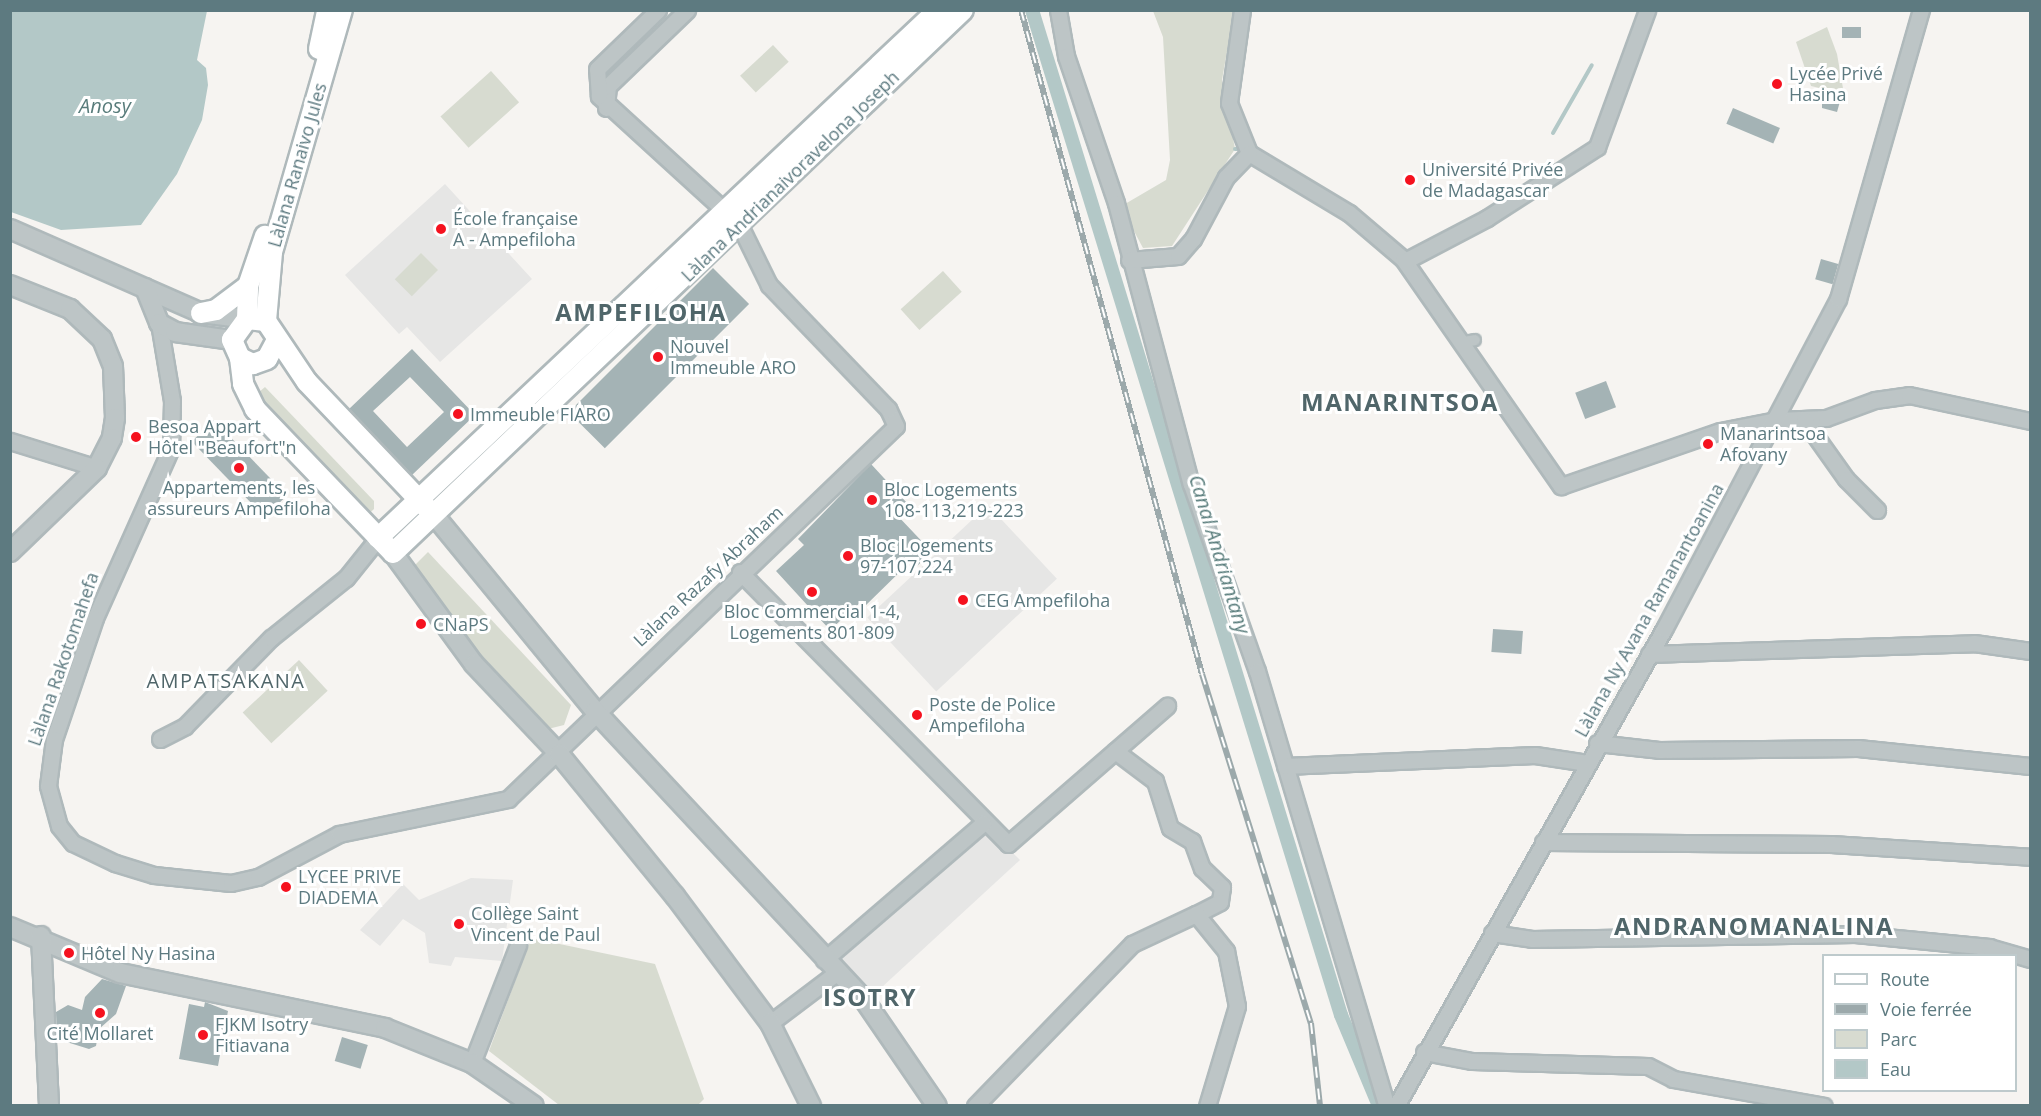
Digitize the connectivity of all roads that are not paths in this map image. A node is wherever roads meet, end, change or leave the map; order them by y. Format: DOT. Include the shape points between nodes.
graph roads {
  1 [pos="327,10"];
  2 [pos="342,10"];
  3 [pos="658,10"];
  4 [pos="687,10"];
  5 [pos="938,10"];
  6 [pos="963,10"];
  7 [pos="1058,10"];
  8 [pos="1242,10"];
  9 [pos="1647,10"];
  10 [pos="1921,10"];
  11 [pos="606,108"];
  12 [pos="1248,147"];
  13 [pos="733,217"];
  14 [pos="10,229"];
  15 [pos="1410,257"];
  16 [pos="1129,260"];
  17 [pos="10,285"];
  18 [pos="248,286"];
  19 [pos="146,288"];
  20 [pos="201,314"];
  21 [pos="256,320"];
  22 [pos="159,323"];
  23 [pos="175,332"];
  24 [pos="232,339"];
  25 [pos="277,340"];
  26 [pos="164,352"];
  27 [pos="240,358"];
  28 [pos="1776,420"];
  29 [pos="1804,420"];
  30 [pos="2031,421"];
  31 [pos="1517,429"];
  32 [pos="1535,431"];
  33 [pos="10,441"];
  34 [pos="97,468"];
  35 [pos="418,498"];
  36 [pos="1878,510"];
  37 [pos="438,521"];
  38 [pos="378,538"];
  39 [pos="10,552"];
  40 [pos="393,553"];
  41 [pos="740,572"];
  42 [pos="2031,651"];
  43 [pos="1649,654"];
  44 [pos="1167,706"];
  45 [pos="595,711"];
  46 [pos="160,739"];
  47 [pos="1597,743"];
  48 [pos="1115,751"];
  49 [pos="559,754"];
  50 [pos="1587,763"];
  51 [pos="1285,766"];
  52 [pos="2031,766"];
  53 [pos="983,823"];
  54 [pos="1543,842"];
  55 [pos="2031,857"];
  56 [pos="1196,914"];
  57 [pos="10,927"];
  58 [pos="1492,933"];
  59 [pos="41,936"];
  60 [pos="518,945"];
  61 [pos="1963,950"];
  62 [pos="1993,954"];
  63 [pos="830,966"];
  64 [pos="770,1023"];
  65 [pos="1424,1052"];
  66 [pos="472,1063"];
  67 [pos="49,1106"];
  68 [pos="534,1106"];
  69 [pos="811,1106"];
  70 [pos="937,1106"];
  71 [pos="975,1106"];
  72 [pos="1207,1106"];
  73 [pos="1387,1106"];
  74 [pos="1396,1106"];
  75 [pos="1824,1106"];
  1 -- 18 [label="main road, Làlana Ranaivo Jules"];
  2 -- 21 [label="main road, Làlana Ranaivo Jules"];
  3 -- 11 [label="street" via="597,69 595,83"];
  4 -- 11 [label="street" via="608,86"];
  5 -- 13 [label="main road, Làlana Andrianaivoravelona Joseph"];
  6 -- 13 [label="main road, Làlana Andrianaivoravelona Joseph"];
  7 -- 16 [label="street" via="1066,56 1112,192"];
  8 -- 12 [label="street" via="1229,103"];
  9 -- 15 [label="street" via="1597,147 1487,218"];
  10 -- 28 [label="street, Làlana Ny Avana Ramanantoanina" via="1838,299"];
  11 -- 13 [label="street"];
  12 -- 15 [label="street"];
  12 -- 16 [label="street" via="1226,177 1193,239 1178,256"];
  13 -- 35 [label="main road, Làlana Andrianaivoravelona Joseph"];
  13 -- 37 [label="main road, Làlana Andrianaivoravelona Joseph"];
  13 -- 41 [label="street, Làlana Razafy Abraham" via="769,285 888,409 896,426"];
  14 -- 19 [label="street"];
  15 -- 31 [label="street" via="1470,341"];
  16 -- 51 [label="street" via="1191,484"];
  17 -- 34 [label="street" via="70,309 91,325 109,352 115,418 112,438"];
  18 -- 20 [label="main road" via="216,310"];
  18 -- 21 [label="main road, Làlana Ranaivo Jules"];
  19 -- 20 [label="street"];
  19 -- 22 [label="street"];
  20 -- 21 [label="street"];
  21 -- 24 [label="main road"];
  21 -- 25 [label="main road"];
  22 -- 23 [label="street"];
  22 -- 26 [label="street, Làlana Rakotomahefa"];
  23 -- 24 [label="street"];
  23 -- 26 [label="street"];
  24 -- 27 [label="main road"];
  25 -- 27 [label="main road" via="267,359 253,363"];
  25 -- 35 [label="main road" via="307,382"];
  26 -- 49 [label="street, Làlana Rakotomahefa" via="174,427 171,448 95,618 48,763 52,810 73,843 154,874 231,883 258,877 339,834 508,799"];
  27 -- 38 [label="main road" via="243,384 255,409"];
  28 -- 29 [label="street"];
  28 -- 31 [label="street" via="1720,431 1561,486"];
  28 -- 43 [label="street, Làlana Ny Avana Ramanantoanina"];
  29 -- 30 [label="street" via="1910,395"];
  29 -- 36 [label="street" via="1846,479"];
  31 -- 32 [label="street"];
  33 -- 34 [label="street"];
  34 -- 39 [label="street"];
  35 -- 37 [label="main road"];
  35 -- 38 [label="main road, Làlana Andrianaivoravelona Joseph"];
  37 -- 40 [label="main road, Làlana Andrianaivoravelona Joseph"];
  37 -- 45 [label="street"];
  38 -- 40 [label="main road"];
  38 -- 46 [label="street" via="346,578 271,638 185,726"];
  40 -- 49 [label="street" via="474,664"];
  41 -- 45 [label="street, Làlana Razafy Abraham"];
  41 -- 53 [label="street"];
  42 -- 43 [label="street" via="1974,643"];
  43 -- 47 [label="street, Làlana Ny Avana Ramanantoanina"];
  44 -- 48 [label="street"];
  45 -- 49 [label="street, Làlana Razafy Abraham"];
  45 -- 63 [label="street"];
  47 -- 50 [label="street, Làlana Ny Avana Ramanantoanina"];
  47 -- 52 [label="street" via="1659,750 1858,748"];
  48 -- 53 [label="street" via="1008,843"];
  48 -- 56 [label="street" via="1155,781 1170,828 1192,841 1202,868 1222,887 1220,902"];
  49 -- 64 [label="street"];
  50 -- 51 [label="street" via="1536,755"];
  50 -- 54 [label="street, Làlana Ny Avana Ramanantoanina"];
  51 -- 73 [label="street"];
  53 -- 63 [label="street"];
  54 -- 55 [label="street" via="1831,843"];
  54 -- 58 [label="street, Làlana Ny Avana Ramanantoanina"];
  56 -- 71 [label="street" via="1132,944"];
  56 -- 72 [label="street" via="1226,951 1238,1006"];
  57 -- 59 [label="street"];
  58 -- 61 [label="street" via="1532,939 1855,934"];
  58 -- 65 [label="street, Làlana Ny Avana Ramanantoanina"];
  59 -- 66 [label="street" via="65,954 120,973 385,1028"];
  59 -- 67 [label="street"];
  60 -- 66 [label="street"];
  61 -- 62 [label="street"];
  63 -- 64 [label="street"];
  63 -- 70 [label="street" via="865,1001"];
  64 -- 69 [label="street"];
  65 -- 74 [label="street, Làlana Ny Avana Ramanantoanina"];
  65 -- 75 [label="street" via="1472,1061 1648,1066 1673,1078"];
  66 -- 68 [label="street"];
}
